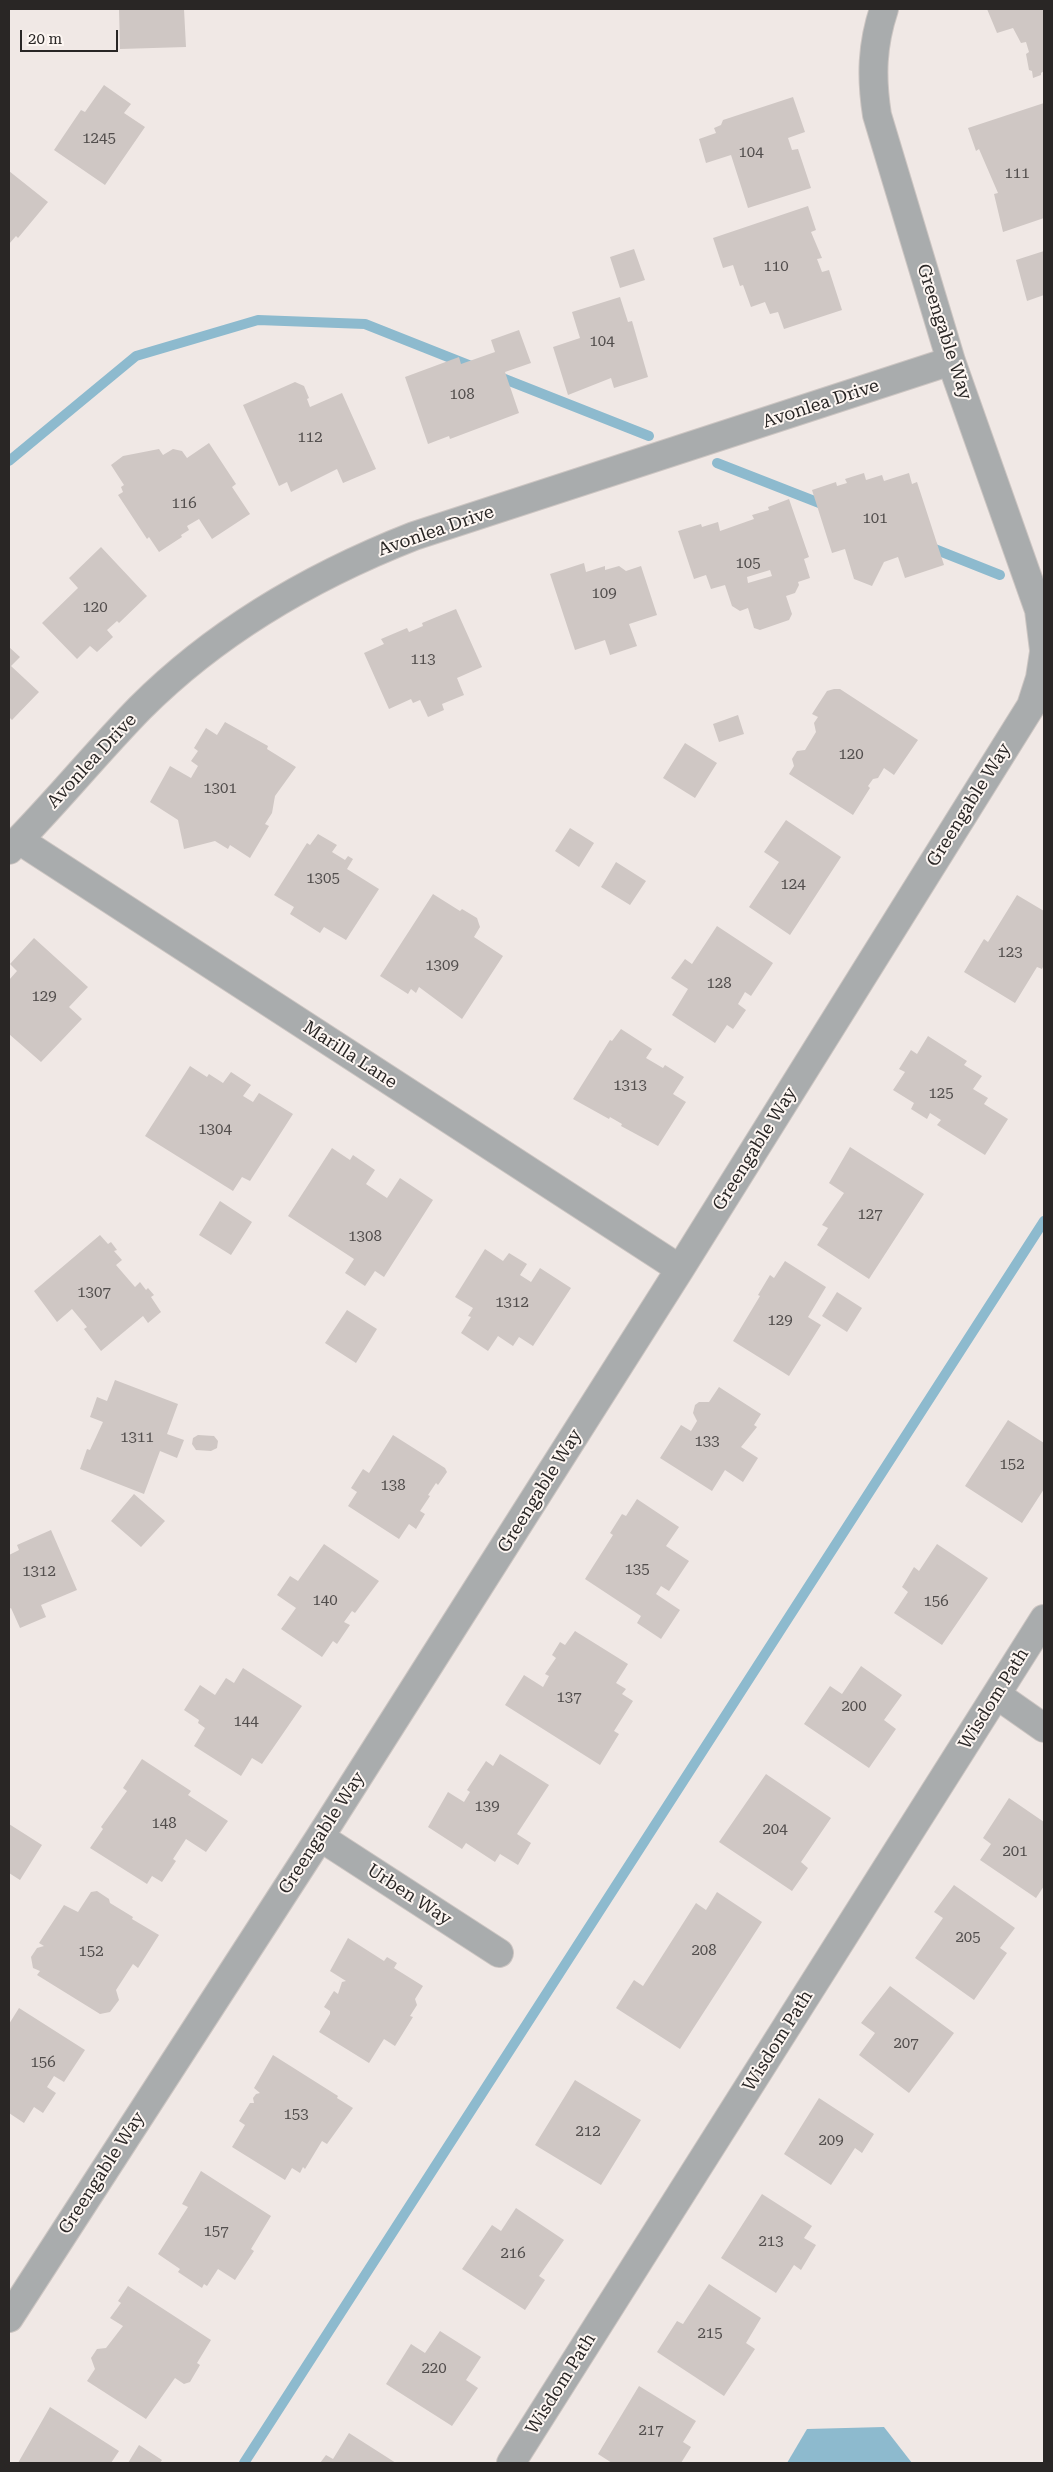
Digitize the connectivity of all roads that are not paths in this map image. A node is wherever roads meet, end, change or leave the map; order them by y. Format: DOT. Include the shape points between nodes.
graph roads {
  1 [pos="884,9"];
  2 [pos="951,361"];
  3 [pos="1044,651"];
  4 [pos="14,845"];
  5 [pos="680,1269"];
  6 [pos="1044,1619"];
  7 [pos="997,1695"];
  8 [pos="1044,1728"];
  9 [pos="320,1837"];
  10 [pos="499,1953"];
  11 [pos="9,2318"];
  12 [pos="511,2463"];
  1 -- 2 [label="street, Greengable Way" via="873,58 873,87 878,115"];
  2 -- 3 [label="street, Greengable Way" via="1039,610"];
  2 -- 4 [label="street, Avonlea Drive" via="414,536 359,558 294,591 207,649 141,708"];
  3 -- 5 [label="street, Greengable Way" via="1031,706"];
  4 -- 5 [label="street, Marilla Lane"];
  5 -- 9 [label="street, Greengable Way"];
  6 -- 7 [label="street, Wisdom Path"];
  7 -- 8 [label="street"];
  7 -- 12 [label="street, Wisdom Path"];
  9 -- 10 [label="street, Urben Way"];
  9 -- 11 [label="street, Greengable Way"];
}
